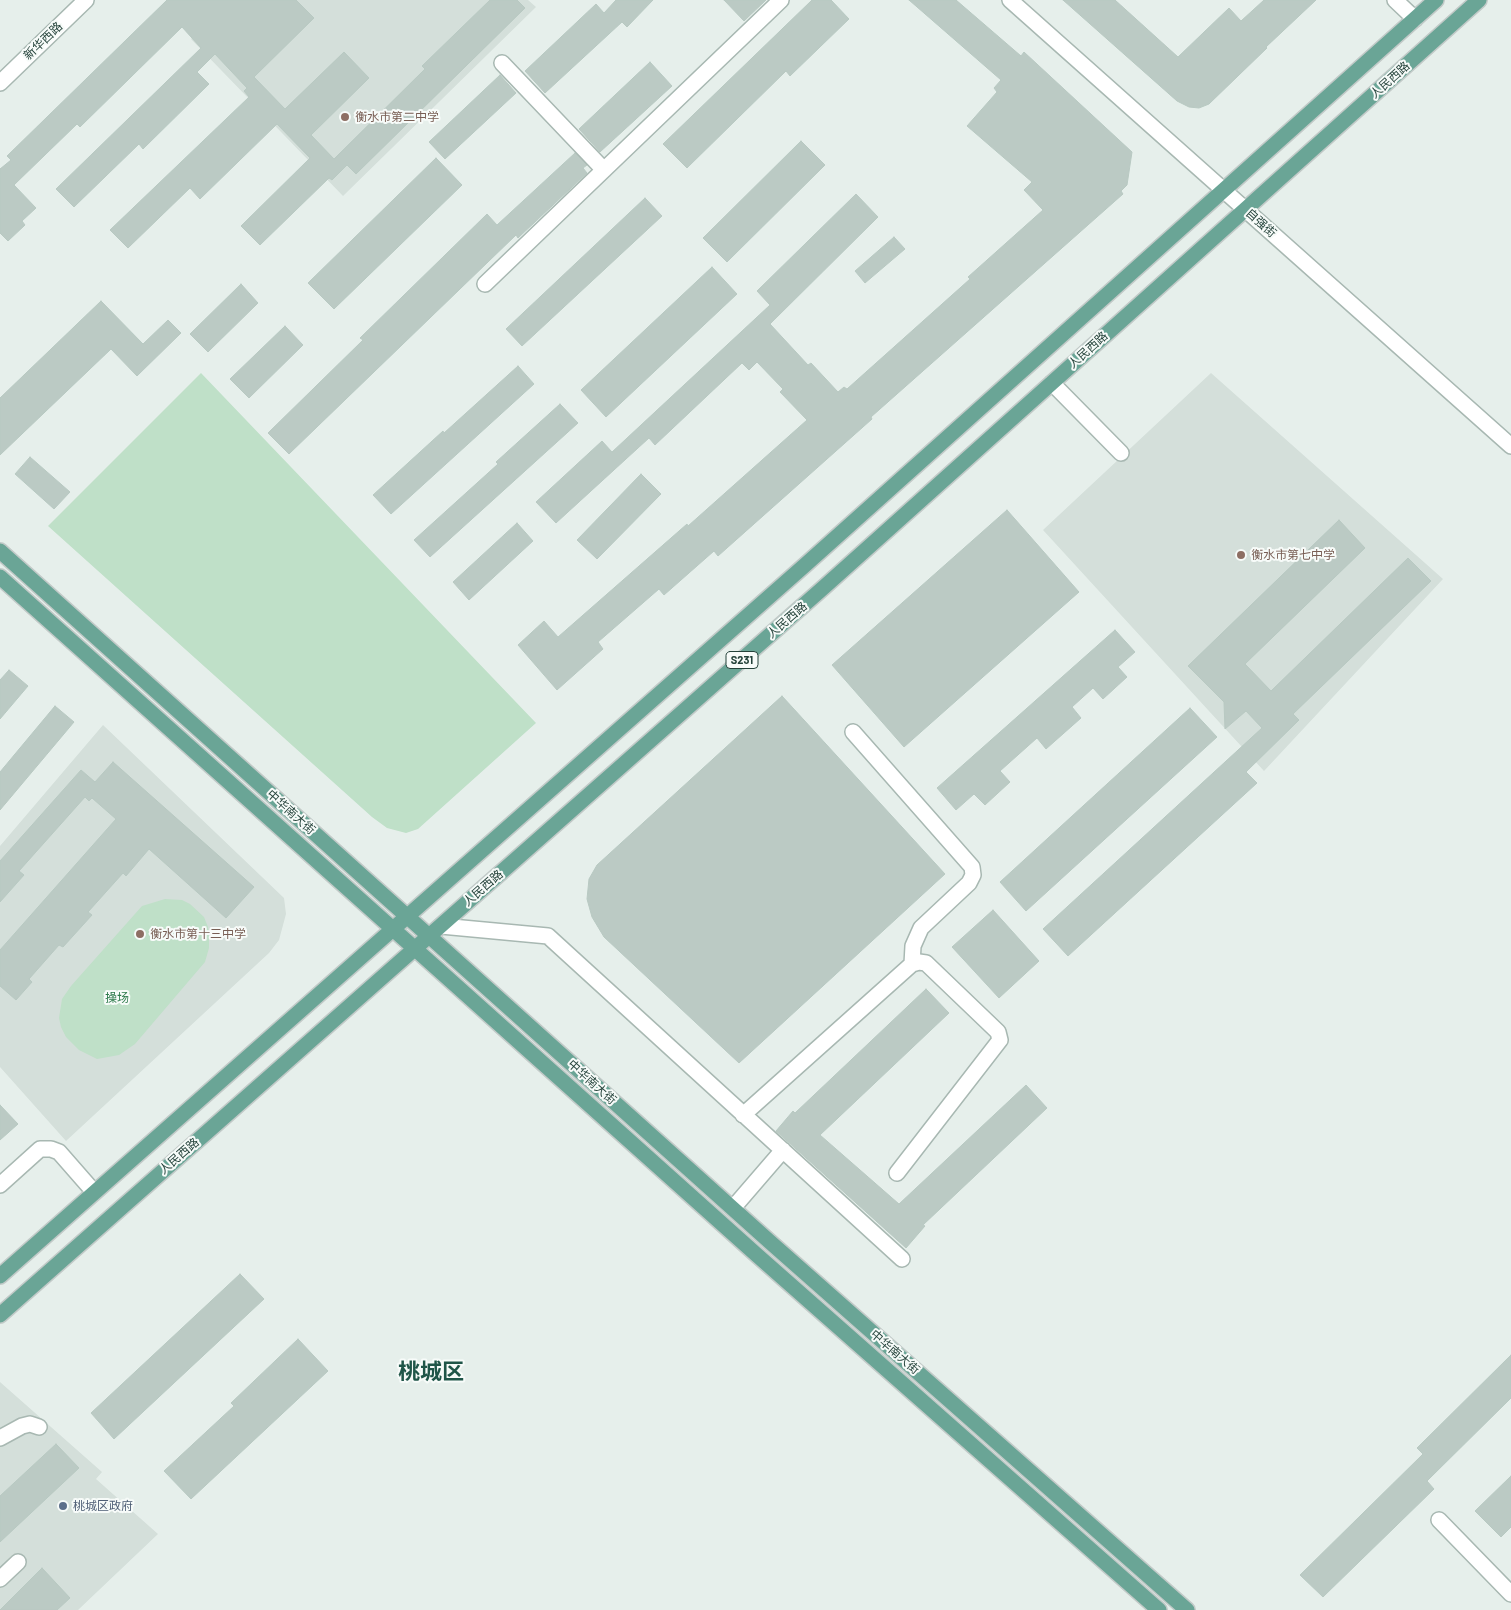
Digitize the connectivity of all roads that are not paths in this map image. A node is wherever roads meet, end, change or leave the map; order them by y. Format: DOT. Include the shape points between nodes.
graph roads {
  1 [pos="86,0"];
  2 [pos="781,0"];
  3 [pos="1010,0"];
  4 [pos="1395,0"];
  5 [pos="1436,0"];
  6 [pos="1479,0"];
  7 [pos="1415,19"];
  8 [pos="502,63"];
  9 [pos="0,83"];
  10 [pos="604,170"];
  11 [pos="1224,190"];
  12 [pos="1246,209"];
  13 [pos="485,284"];
  14 [pos="1052,383"];
  15 [pos="1511,446"];
  16 [pos="1121,453"];
  17 [pos="0,551"];
  18 [pos="0,577"];
  19 [pos="854,732"];
  20 [pos="407,916"];
  21 [pos="440,926"];
  22 [pos="393,929"];
  23 [pos="429,936"];
  24 [pos="414,948"];
  25 [pos="912,964"];
  26 [pos="744,1115"];
  27 [pos="783,1150"];
  28 [pos="897,1173"];
  29 [pos="0,1185"];
  30 [pos="94,1192"];
  31 [pos="733,1208"];
  32 [pos="902,1259"];
  33 [pos="0,1276"];
  34 [pos="0,1315"];
  35 [pos="39,1427"];
  36 [pos="0,1438"];
  37 [pos="1439,1520"];
  38 [pos="18,1562"];
  39 [pos="0,1579"];
  40 [pos="1511,1594"];
  41 [pos="1151,1608"];
  42 [pos="1187,1610"];
  1 -- 9 [label="street, 新华西路"];
  2 -- 10 [label="street"];
  3 -- 11 [label="street, 自强街"];
  4 -- 7 [label="street"];
  5 -- 7 [label="main road, S231"];
  6 -- 12 [label="main road, 人民西路 / S231"];
  7 -- 11 [label="main road, S231"];
  8 -- 10 [label="street"];
  10 -- 13 [label="street"];
  11 -- 12 [label="street, 自强街"];
  11 -- 20 [label="main road, S231"];
  12 -- 14 [label="main road, 人民西路 / S231"];
  12 -- 15 [label="street, 自强街"];
  14 -- 16 [label="street"];
  14 -- 21 [label="main road, 人民西路 / S231"];
  17 -- 20 [label="main road, 中华南大街"];
  18 -- 22 [label="main road, 中华南大街"];
  19 -- 25 [label="street" via="972,867 969,883 921,928 913,946"];
  20 -- 22 [label="main road, S231"];
  20 -- 23 [label="main road, 中华南大街"];
  21 -- 23 [label="main road, 人民西路 / S231"];
  21 -- 26 [label="street" via="548,936"];
  22 -- 24 [label="main road, 中华南大街"];
  22 -- 30 [label="main road, S231"];
  23 -- 24 [label="main road, 人民西路 / S231"];
  23 -- 31 [label="main road, 中华南大街"];
  24 -- 34 [label="main road, 人民西路 / S231"];
  24 -- 41 [label="main road, 中华南大街"];
  25 -- 26 [label="street"];
  25 -- 28 [label="street" via="926,963 998,1032 1000,1040"];
  26 -- 27 [label="street"];
  27 -- 31 [label="street"];
  27 -- 32 [label="street"];
  29 -- 30 [label="street" via="40,1149 51,1148 59,1152"];
  30 -- 33 [label="main road, S231"];
  31 -- 42 [label="main road, 中华南大街"];
  35 -- 36 [label="street" via="22,1426"];
  37 -- 40 [label="street"];
  38 -- 39 [label="street"];
}
